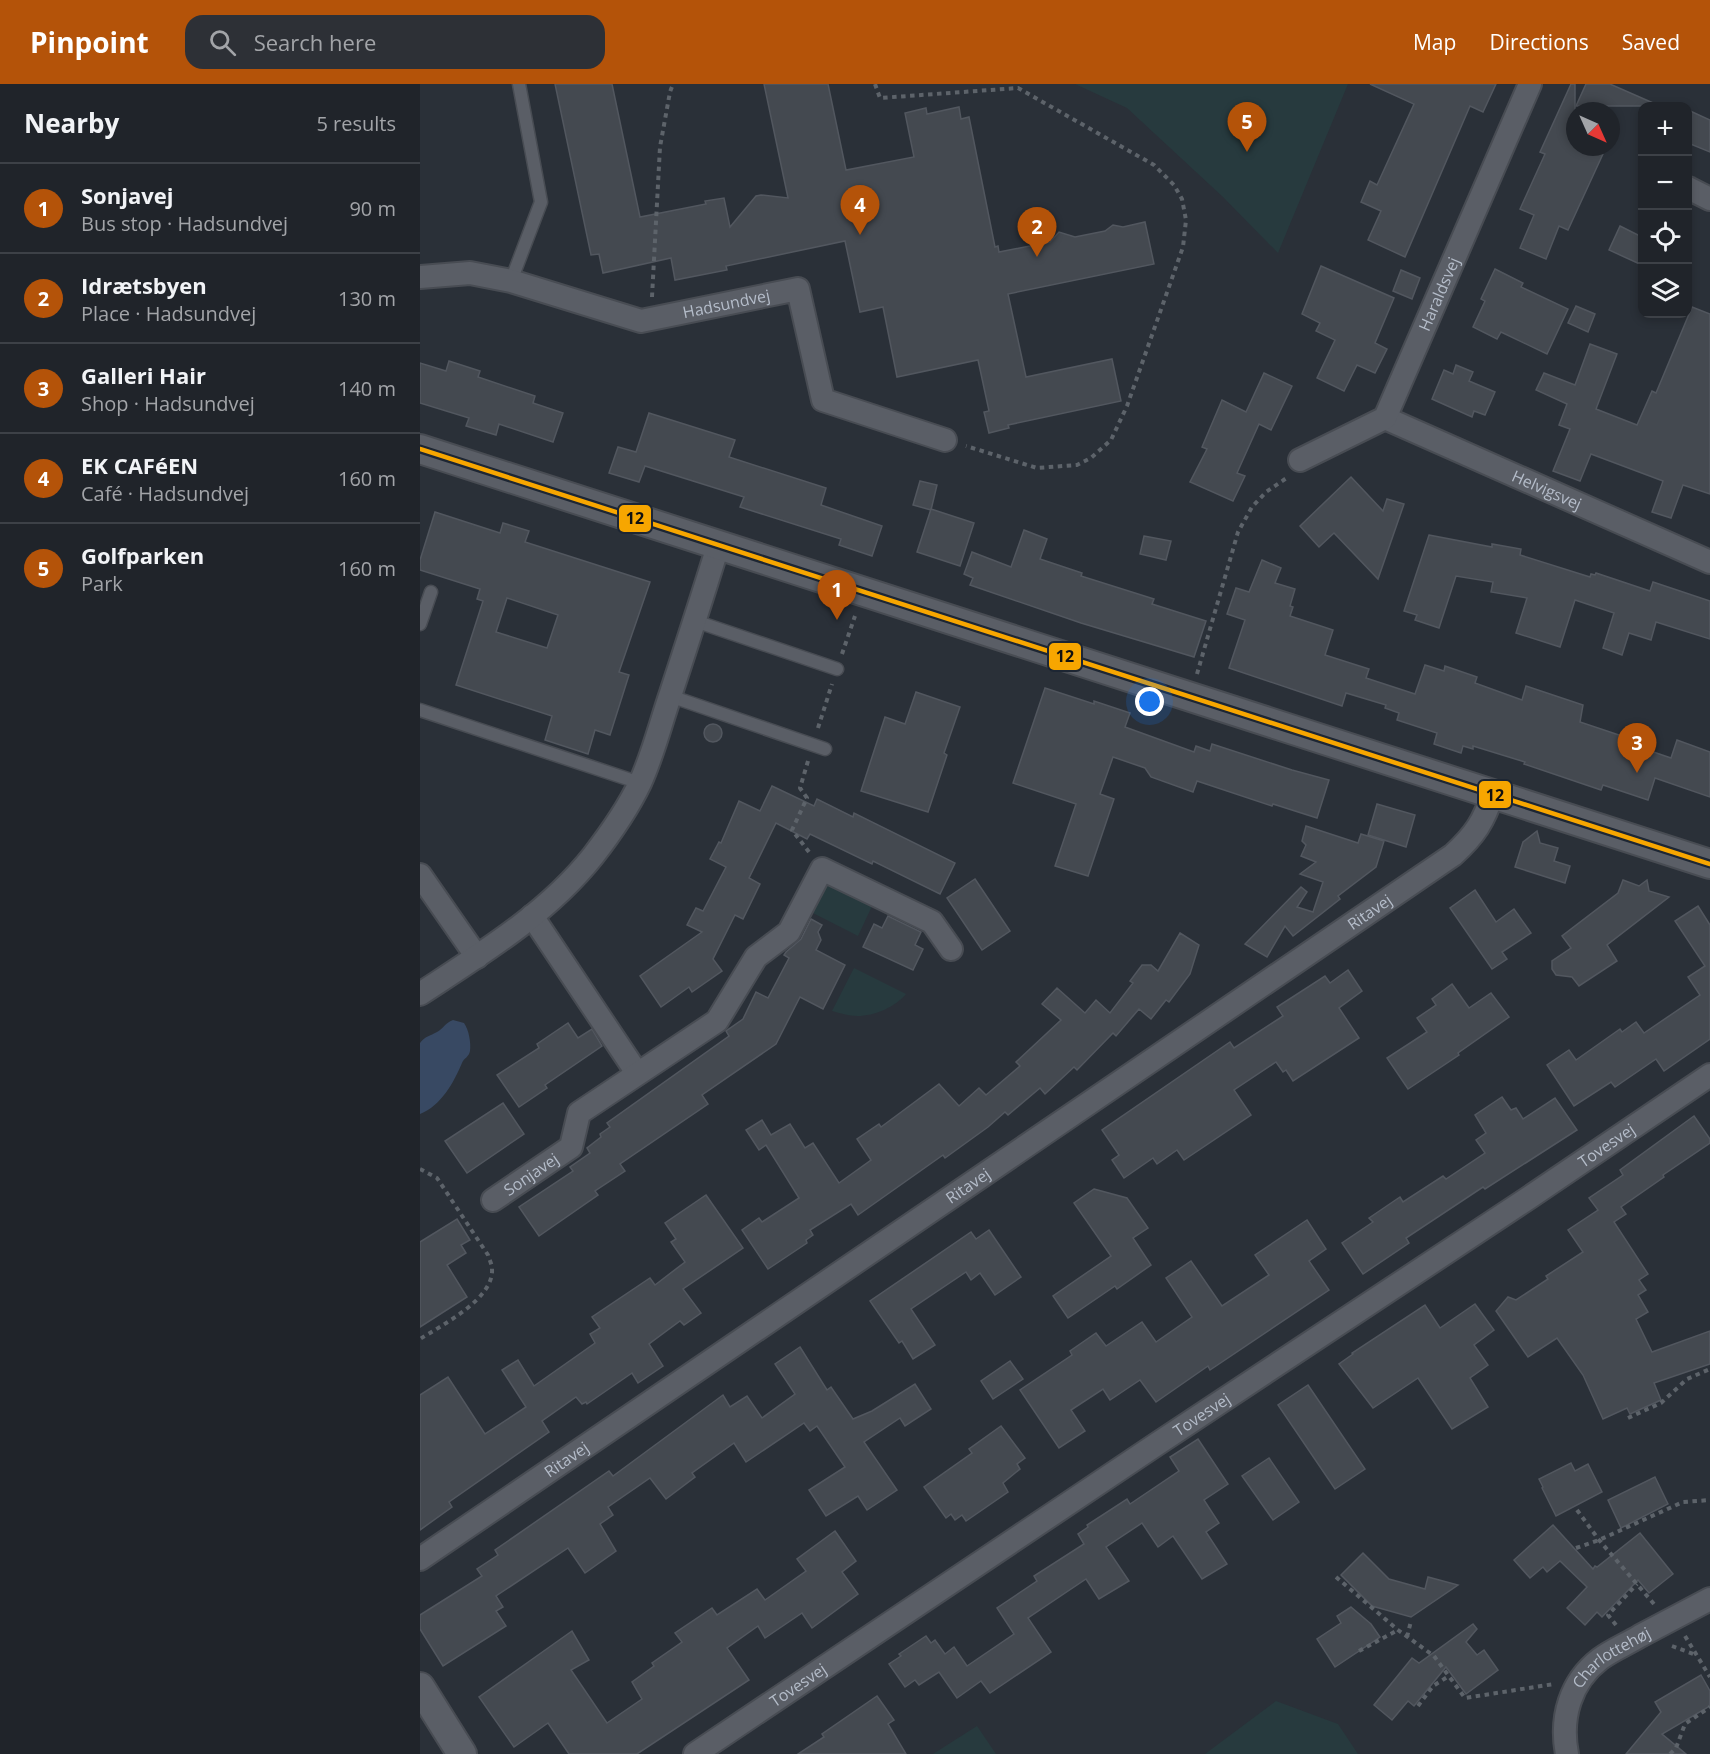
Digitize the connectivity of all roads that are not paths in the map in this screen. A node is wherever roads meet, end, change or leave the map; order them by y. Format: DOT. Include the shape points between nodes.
graph roads {
  1 [pos="519,84"];
  2 [pos="1530,84"];
  3 [pos="1692,190"];
  4 [pos="1710,199"];
  5 [pos="420,277"];
  6 [pos="511,281"];
  7 [pos="1385,418"];
  8 [pos="945,440"];
  9 [pos="420,449"];
  10 [pos="1300,460"];
  11 [pos="718,546"];
  12 [pos="1710,562"];
  13 [pos="431,592"];
  14 [pos="695,621"];
  15 [pos="420,624"];
  16 [pos="837,669"];
  17 [pos="669,696"];
  18 [pos="420,710"];
  19 [pos="825,749"];
  20 [pos="640,783"];
  21 [pos="1493,793"];
  22 [pos="1710,864"];
  23 [pos="420,875"];
  24 [pos="532,916"];
  25 [pos="951,949"];
  26 [pos="477,957"];
  27 [pos="420,994"];
  28 [pos="637,1073"];
  29 [pos="1710,1075"];
  30 [pos="494,1200"];
  31 [pos="420,1559"];
  32 [pos="1710,1599"];
  33 [pos="420,1687"];
  34 [pos="462,1754"];
  35 [pos="695,1754"];
  36 [pos="1567,1754"];
  1 -- 6 [label="lane" via="541,202"];
  2 -- 7 [label="street, Haraldsvej"];
  3 -- 4 [label="street"];
  5 -- 6 [label="street, Hadsundvej" via="470,273"];
  6 -- 8 [label="street, Hadsundvej" via="641,321 798,289 823,400"];
  7 -- 10 [label="street"];
  7 -- 12 [label="street, Helvigsvej"];
  9 -- 11 [label="street"];
  11 -- 14 [label="street"];
  11 -- 21 [label="street"];
  13 -- 15 [label="lane"];
  14 -- 16 [label="lane"];
  14 -- 17 [label="street"];
  17 -- 19 [label="lane"];
  17 -- 20 [label="street"];
  18 -- 20 [label="lane"];
  20 -- 24 [label="street" via="593,855"];
  21 -- 22 [label="street"];
  21 -- 31 [label="street, Ritavej" via="1476,831 1453,855"];
  23 -- 26 [label="street"];
  24 -- 26 [label="street"];
  24 -- 28 [label="street"];
  25 -- 28 [label="street, Sonjavej" via="932,922 822,869 789,932 756,957 717,1021"];
  26 -- 27 [label="street"];
  28 -- 30 [label="street, Sonjavej" via="579,1113 571,1147"];
  29 -- 35 [label="street, Tovesvej"];
  32 -- 36 [label="street, Charlottehøj" via="1600,1659 1575,1689 1566,1710 1563,1736"];
  33 -- 34 [label="street"];
}
